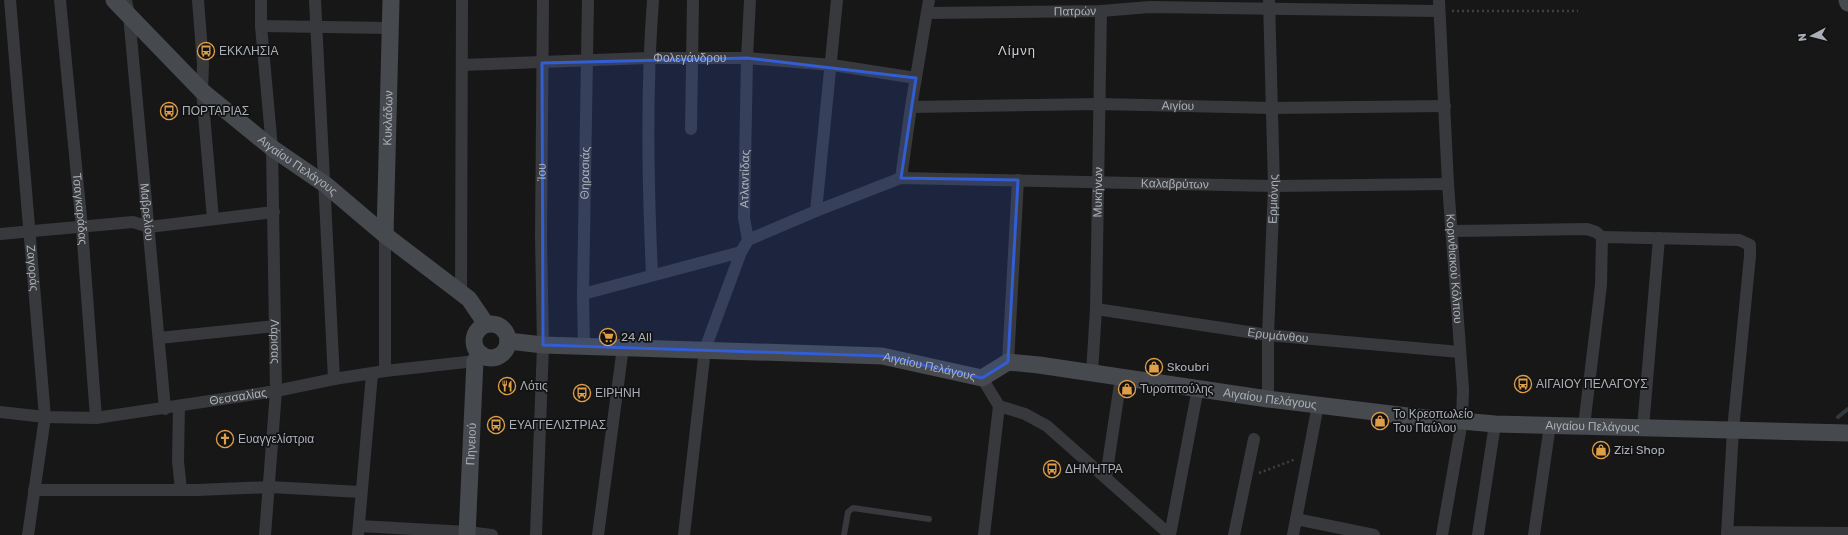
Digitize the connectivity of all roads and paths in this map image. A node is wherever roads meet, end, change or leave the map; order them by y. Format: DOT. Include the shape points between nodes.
graph roads {
  1 [pos="10,0"];
  2 [pos="60,0"];
  3 [pos="114,0"];
  4 [pos="198,0"];
  5 [pos="261,0"];
  6 [pos="315,0"];
  7 [pos="391,0"];
  8 [pos="462,0"];
  9 [pos="543,0"];
  10 [pos="588,0"];
  11 [pos="653,0"];
  12 [pos="693,0"];
  13 [pos="750,0"];
  14 [pos="837,0"];
  15 [pos="929,0"];
  16 [pos="1847,0"];
  17 [pos="1848,3"];
  18 [pos="1149,4"];
  19 [pos="1269,4"];
  20 [pos="1439,6"];
  21 [pos="128,8"];
  22 [pos="1101,11"];
  23 [pos="1578,11"];
  24 [pos="927,13"];
  25 [pos="261,26"];
  26 [pos="316,27"];
  27 [pos="389,28"];
  28 [pos="648,58"];
  29 [pos="691,58"];
  30 [pos="747,58"];
  31 [pos="587,60"];
  32 [pos="542,62"];
  33 [pos="462,65"];
  34 [pos="832,65"];
  35 [pos="916,78"];
  36 [pos="202,91"];
  37 [pos="1100,104"];
  38 [pos="1445,106"];
  39 [pos="911,107"];
  40 [pos="1272,108"];
  41 [pos="691,129"];
  42 [pos="272,148"];
  43 [pos="901,178"];
  44 [pos="1018,180"];
  45 [pos="1099,182"];
  46 [pos="1448,184"];
  47 [pos="326,185"];
  48 [pos="1274,186"];
  49 [pos="816,211"];
  50 [pos="274,212"];
  51 [pos="213,219"];
  52 [pos="149,227"];
  53 [pos="82,228"];
  54 [pos="1452,231"];
  55 [pos="28,232"];
  56 [pos="0,234"];
  57 [pos="385,236"];
  58 [pos="1602,237"];
  59 [pos="1659,238"];
  60 [pos="748,240"];
  61 [pos="741,252"];
  62 [pos="652,275"];
  63 [pos="461,293"];
  64 [pos="583,294"];
  65 [pos="1096,309"];
  66 [pos="486,324"];
  67 [pos="275,326"];
  68 [pos="1268,335"];
  69 [pos="159,338"];
  70 [pos="508,342"];
  71 [pos="543,345"];
  72 [pos="584,346"];
  73 [pos="623,347"];
  74 [pos="705,349"];
  75 [pos="1460,352"];
  76 [pos="478,358"];
  77 [pos="1008,362"];
  78 [pos="386,371"];
  79 [pos="1092,373"];
  80 [pos="372,374"];
  81 [pos="1121,377"];
  82 [pos="982,378"];
  83 [pos="334,379"];
  84 [pos="1198,388"];
  85 [pos="276,391"];
  86 [pos="1268,399"];
  87 [pos="1318,405"];
  88 [pos="179,406"];
  89 [pos="999,406"];
  90 [pos="165,408"];
  91 [pos="0,412"];
  92 [pos="45,417"];
  93 [pos="96,418"];
  94 [pos="1462,421"];
  95 [pos="1495,424"];
  96 [pos="1550,425"];
  97 [pos="1584,426"];
  98 [pos="1643,428"];
  99 [pos="1733,430"];
  100 [pos="1848,433"];
  101 [pos="1254,440"];
  102 [pos="1308,453"];
  103 [pos="1106,477"];
  104 [pos="1246,479"];
  105 [pos="270,487"];
  106 [pos="34,490"];
  107 [pos="181,490"];
  108 [pos="361,492"];
  109 [pos="929,519"];
  110 [pos="1296,519"];
  111 [pos="1157,530"];
  112 [pos="358,531"];
  113 [pos="467,533"];
  114 [pos="1727,533"];
  115 [pos="1848,533"];
  116 [pos="28,535"];
  117 [pos="266,535"];
  118 [pos="492,535"];
  119 [pos="536,535"];
  120 [pos="598,535"];
  121 [pos="684,535"];
  122 [pos="844,535"];
  123 [pos="984,535"];
  124 [pos="1170,535"];
  125 [pos="1234,535"];
  126 [pos="1293,535"];
  127 [pos="1374,535"];
  128 [pos="1442,535"];
  129 [pos="1478,535"];
  130 [pos="1534,535"];
  1 -- 55 [label="street, Ζαγοράς"];
  2 -- 53 [label="street, Τσαγκαράδας"];
  3 -- 21 [label="main road, Αιγαίου Πελάγους"];
  4 -- 36 [label="street" via="203,64"];
  5 -- 25 [label="street, Λάρισας"];
  6 -- 26 [label="street"];
  7 -- 27 [label="main road, Κυκλάδων"];
  8 -- 33 [label="street"];
  9 -- 32 [label="street, Ίου"];
  10 -- 31 [label="street, Θηρασιάς"];
  11 -- 28 [label="street"];
  12 -- 29 [label="street"];
  13 -- 30 [label="street, Ατλαντίδας"];
  14 -- 34 [label="street"];
  15 -- 24 [label="street"];
  16 -- 17 [label="main road"];
  18 -- 19 [label="street, Πατρών"];
  18 -- 22 [label="street, Πατρών"];
  19 -- 20 [label="street, Πατρών"];
  19 -- 40 [label="street, Ερμιόνης"];
  20 -- 23 [label="path"];
  20 -- 38 [label="street, Κορινθιακού Κόλπου"];
  21 -- 36 [label="main road, Αιγαίου Πελάγους"];
  21 -- 52 [label="street, Μαβρελίου"];
  22 -- 24 [label="street, Πατρών"];
  22 -- 37 [label="street, Μυκήνων"];
  24 -- 35 [label="street"];
  25 -- 26 [label="street"];
  25 -- 42 [label="street, Λάρισας"];
  26 -- 27 [label="street"];
  26 -- 47 [label="street"];
  27 -- 57 [label="main road, Κυκλάδων"];
  28 -- 29 [label="street, Φολεγάνδρου"];
  28 -- 31 [label="street, Φολεγάνδρου"];
  28 -- 62 [label="street" via="648,176"];
  29 -- 30 [label="street, Φολεγάνδρου"];
  29 -- 41 [label="street"];
  30 -- 34 [label="street, Φολεγάνδρου"];
  30 -- 60 [label="street, Ατλαντίδας" via="744,218"];
  31 -- 32 [label="street, Φολεγάνδρου"];
  31 -- 64 [label="street, Θηρασιάς"];
  32 -- 33 [label="street, Φολεγάνδρου"];
  32 -- 71 [label="street, Ίου"];
  33 -- 63 [label="street"];
  34 -- 35 [label="street, Φολεγάνδρου"];
  34 -- 49 [label="street"];
  35 -- 39 [label="street"];
  36 -- 42 [label="main road, Αιγαίου Πελάγους"];
  36 -- 51 [label="street"];
  37 -- 39 [label="street, Αιγίου"];
  37 -- 40 [label="street, Αιγίου"];
  37 -- 45 [label="street, Μυκήνων"];
  38 -- 40 [label="street, Αιγίου"];
  38 -- 46 [label="street, Κορινθιακού Κόλπου"];
  39 -- 43 [label="street"];
  40 -- 48 [label="street, Ερμιόνης"];
  42 -- 47 [label="main road, Αιγαίου Πελάγους"];
  42 -- 50 [label="street, Λάρισας"];
  43 -- 44 [label="street, Καλαβρύτων"];
  43 -- 49 [label="street"];
  44 -- 45 [label="street, Καλαβρύτων"];
  44 -- 77 [label="street"];
  45 -- 48 [label="street, Καλαβρύτων"];
  45 -- 65 [label="street, Μυκήνων"];
  46 -- 48 [label="street, Καλαβρύτων"];
  46 -- 54 [label="street, Κορινθιακού Κόλπου"];
  47 -- 57 [label="main road, Αιγαίου Πελάγους"];
  47 -- 83 [label="street"];
  48 -- 68 [label="street, Ερμιόνης"];
  49 -- 60 [label="street"];
  50 -- 51 [label="street"];
  50 -- 67 [label="street, Λάρισας"];
  51 -- 52 [label="street"];
  52 -- 53 [label="street" via="133,222"];
  52 -- 69 [label="street, Μαβρελίου"];
  53 -- 55 [label="street"];
  53 -- 93 [label="street, Τσαγκαράδας"];
  54 -- 58 [label="street" via="1587,229"];
  54 -- 75 [label="street, Κορινθιακού Κόλπου"];
  55 -- 56 [label="street"];
  55 -- 92 [label="street, Ζαγοράς"];
  57 -- 63 [label="main road, Αιγαίου Πελάγους"];
  57 -- 78 [label="street"];
  58 -- 59 [label="street"];
  58 -- 97 [label="street" via="1602,286"];
  59 -- 98 [label="street"];
  59 -- 99 [label="street" via="1739,240 1750,245"];
  60 -- 61 [label="street"];
  61 -- 62 [label="street"];
  61 -- 74 [label="street"];
  62 -- 64 [label="street"];
  63 -- 66 [label="main road, Αιγαίου Πελάγους" via="471,302"];
  64 -- 72 [label="street, Θηρασιάς"];
  65 -- 68 [label="street, Ερυμάνθου"];
  65 -- 79 [label="street, Μυκήνων"];
  66 -- 70 [label="main road" via="496,324 504,328"];
  66 -- 76 [label="main road, Πηνειού" via="477,330 474,340"];
  67 -- 69 [label="street"];
  67 -- 85 [label="street, Λάρισας"];
  68 -- 75 [label="street, Ερυμάνθου"];
  68 -- 86 [label="street, Ερμιόνης"];
  69 -- 90 [label="street, Μαβρελίου"];
  70 -- 71 [label="main road, Αιγαίου Πελάγους"];
  70 -- 76 [label="main road" via="505,350 498,356"];
  71 -- 72 [label="main road, Αιγαίου Πελάγους"];
  71 -- 119 [label="street, Ίου"];
  72 -- 73 [label="main road, Αιγαίου Πελάγους"];
  73 -- 74 [label="main road, Αιγαίου Πελάγους"];
  73 -- 120 [label="street"];
  74 -- 82 [label="main road, Αιγαίου Πελάγους" via="882,356"];
  74 -- 121 [label="street"];
  75 -- 94 [label="street, Κορινθιακού Κόλπου"];
  76 -- 78 [label="street, Θεσσαλίας"];
  76 -- 113 [label="main road, Πηνειού"];
  77 -- 79 [label="main road, Αιγαίου Πελάγους"];
  77 -- 82 [label="main road, Αιγαίου Πελάγους"];
  78 -- 80 [label="street, Θεσσαλίας"];
  79 -- 81 [label="main road, Αιγαίου Πελάγους"];
  80 -- 83 [label="street, Θεσσαλίας"];
  80 -- 108 [label="street"];
  81 -- 84 [label="main road, Αιγαίου Πελάγους"];
  81 -- 103 [label="street"];
  82 -- 89 [label="street"];
  83 -- 85 [label="street, Θεσσαλίας"];
  84 -- 86 [label="main road, Αιγαίου Πελάγους"];
  84 -- 124 [label="street"];
  85 -- 88 [label="street, Θεσσαλίας"];
  85 -- 105 [label="street, Λάρισας"];
  86 -- 87 [label="main road, Αιγαίου Πελάγους"];
  87 -- 94 [label="main road, Αιγαίου Πελάγους"];
  87 -- 102 [label="street"];
  88 -- 90 [label="street, Θεσσαλίας"];
  88 -- 107 [label="street" via="178,461"];
  89 -- 103 [label="street" via="1025,414 1047,426"];
  89 -- 123 [label="street"];
  90 -- 93 [label="street, Θεσσαλίας"];
  91 -- 92 [label="street, Θεσσαλίας"];
  92 -- 93 [label="street, Θεσσαλίας"];
  92 -- 106 [label="street, Ζαγοράς"];
  94 -- 95 [label="main road, Αιγαίου Πελάγους"];
  94 -- 128 [label="street, Κορινθιακού Κόλπου"];
  95 -- 96 [label="main road, Αιγαίου Πελάγους"];
  95 -- 129 [label="street"];
  96 -- 97 [label="main road, Αιγαίου Πελάγους"];
  96 -- 130 [label="street"];
  97 -- 98 [label="main road, Αιγαίου Πελάγους"];
  98 -- 99 [label="main road, Αιγαίου Πελάγους"];
  99 -- 100 [label="main road, Αιγαίου Πελάγους"];
  99 -- 114 [label="street"];
  101 -- 104 [label="street"];
  102 -- 104 [label="path"];
  102 -- 110 [label="street"];
  103 -- 111 [label="street"];
  104 -- 125 [label="street"];
  105 -- 107 [label="street"];
  105 -- 108 [label="street"];
  105 -- 117 [label="street, Λάρισας"];
  106 -- 107 [label="street"];
  106 -- 116 [label="street, Ζαγοράς"];
  108 -- 112 [label="street"];
  109 -- 122 [label="lane" via="853,508 848,512"];
  110 -- 126 [label="street"];
  110 -- 127 [label="street"];
  111 -- 124 [label="street"];
  112 -- 113 [label="street"];
  113 -- 118 [label="street"];
  114 -- 115 [label="street"];
}
